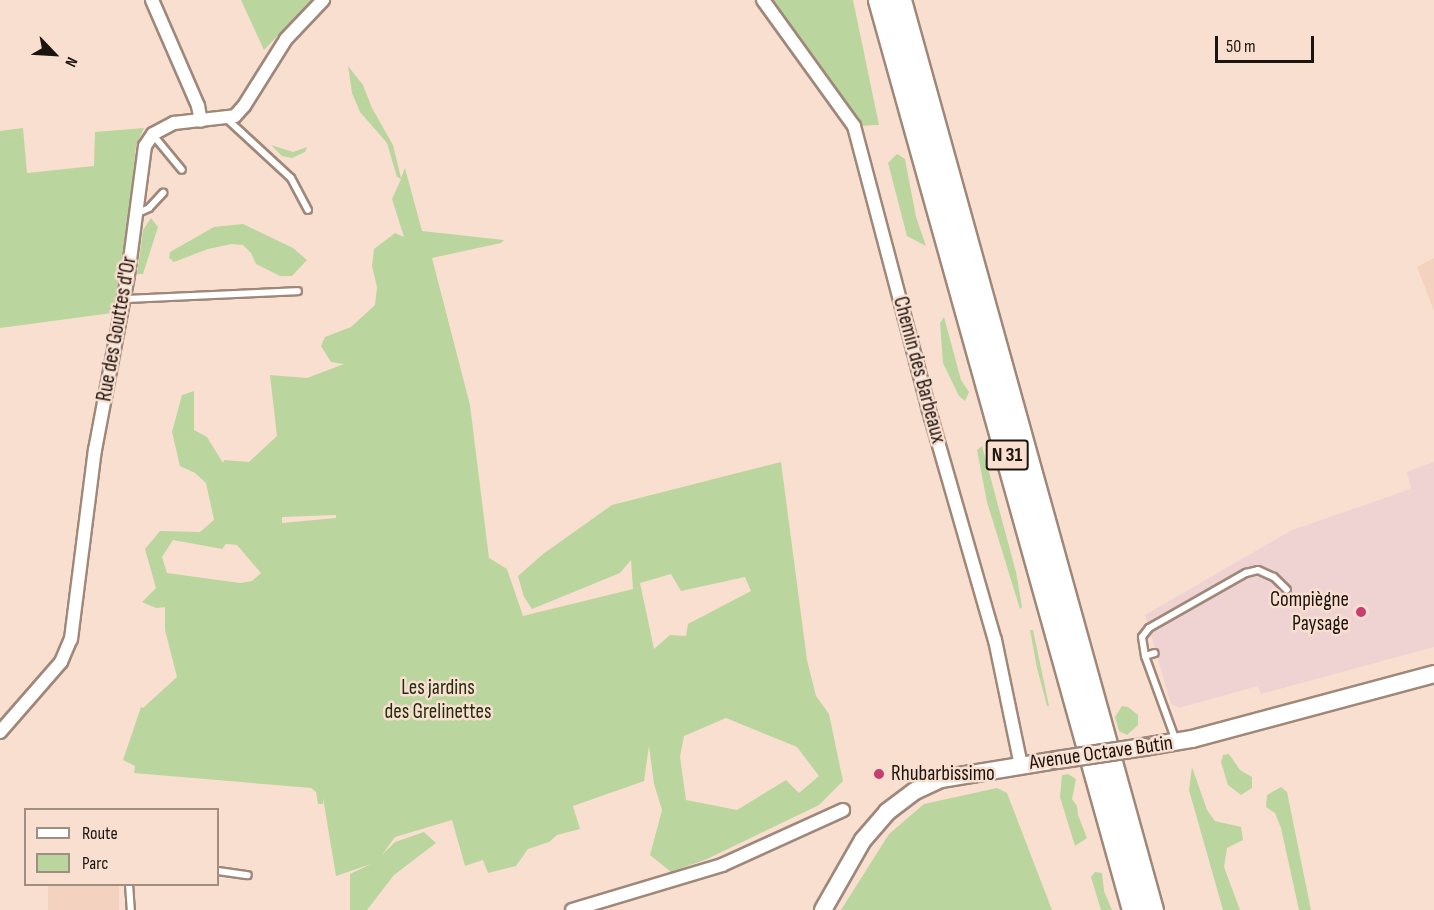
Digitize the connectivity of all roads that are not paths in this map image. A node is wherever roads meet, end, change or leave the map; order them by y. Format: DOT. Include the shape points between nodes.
graph roads {
  1 [pos="152,0"];
  2 [pos="323,0"];
  3 [pos="762,0"];
  4 [pos="879,0"];
  5 [pos="900,0"];
  6 [pos="227,118"];
  7 [pos="201,121"];
  8 [pos="153,134"];
  9 [pos="182,170"];
  10 [pos="163,193"];
  11 [pos="308,210"];
  12 [pos="138,213"];
  13 [pos="298,291"];
  14 [pos="124,299"];
  15 [pos="1287,590"];
  16 [pos="1155,652"];
  17 [pos="1145,656"];
  18 [pos="1434,674"];
  19 [pos="0,732"];
  20 [pos="1176,743"];
  21 [pos="1021,765"];
  22 [pos="843,810"];
  23 [pos="219,871"];
  24 [pos="248,875"];
  25 [pos="129,886"];
  26 [pos="131,910"];
  27 [pos="572,910"];
  28 [pos="822,910"];
  29 [pos="1133,910"];
  30 [pos="1152,910"];
  1 -- 7 [label="street"];
  2 -- 6 [label="street" via="268,63 244,106"];
  3 -- 21 [label="street, Chemin des Barbeaux" via="854,126 995,640"];
  4 -- 29 [label="highway, N 31"];
  5 -- 30 [label="highway, N 31"];
  6 -- 7 [label="street"];
  6 -- 11 [label="lane" via="291,178"];
  7 -- 8 [label="street" via="174,123"];
  8 -- 9 [label="lane"];
  8 -- 12 [label="street, Rue des Gouttes d'Or" via="144,152"];
  10 -- 12 [label="lane"];
  12 -- 14 [label="street, Rue des Gouttes d'Or"];
  13 -- 14 [label="lane"];
  14 -- 19 [label="street, Rue des Gouttes d'Or" via="95,450 71,639 61,662"];
  15 -- 17 [label="lane" via="1274,577 1258,570 1246,573 1149,628 1142,637"];
  16 -- 17 [label="lane"];
  17 -- 20 [label="lane"];
  18 -- 20 [label="main road, Avenue Octave Butin"];
  20 -- 21 [label="main road, Avenue Octave Butin, bridge"];
  21 -- 28 [label="main road, Avenue Octave Butin" via="941,779 900,801 863,840"];
  22 -- 27 [label="street" via="722,865"];
  23 -- 24 [label="lane"];
  25 -- 26 [label="lane"];
}
